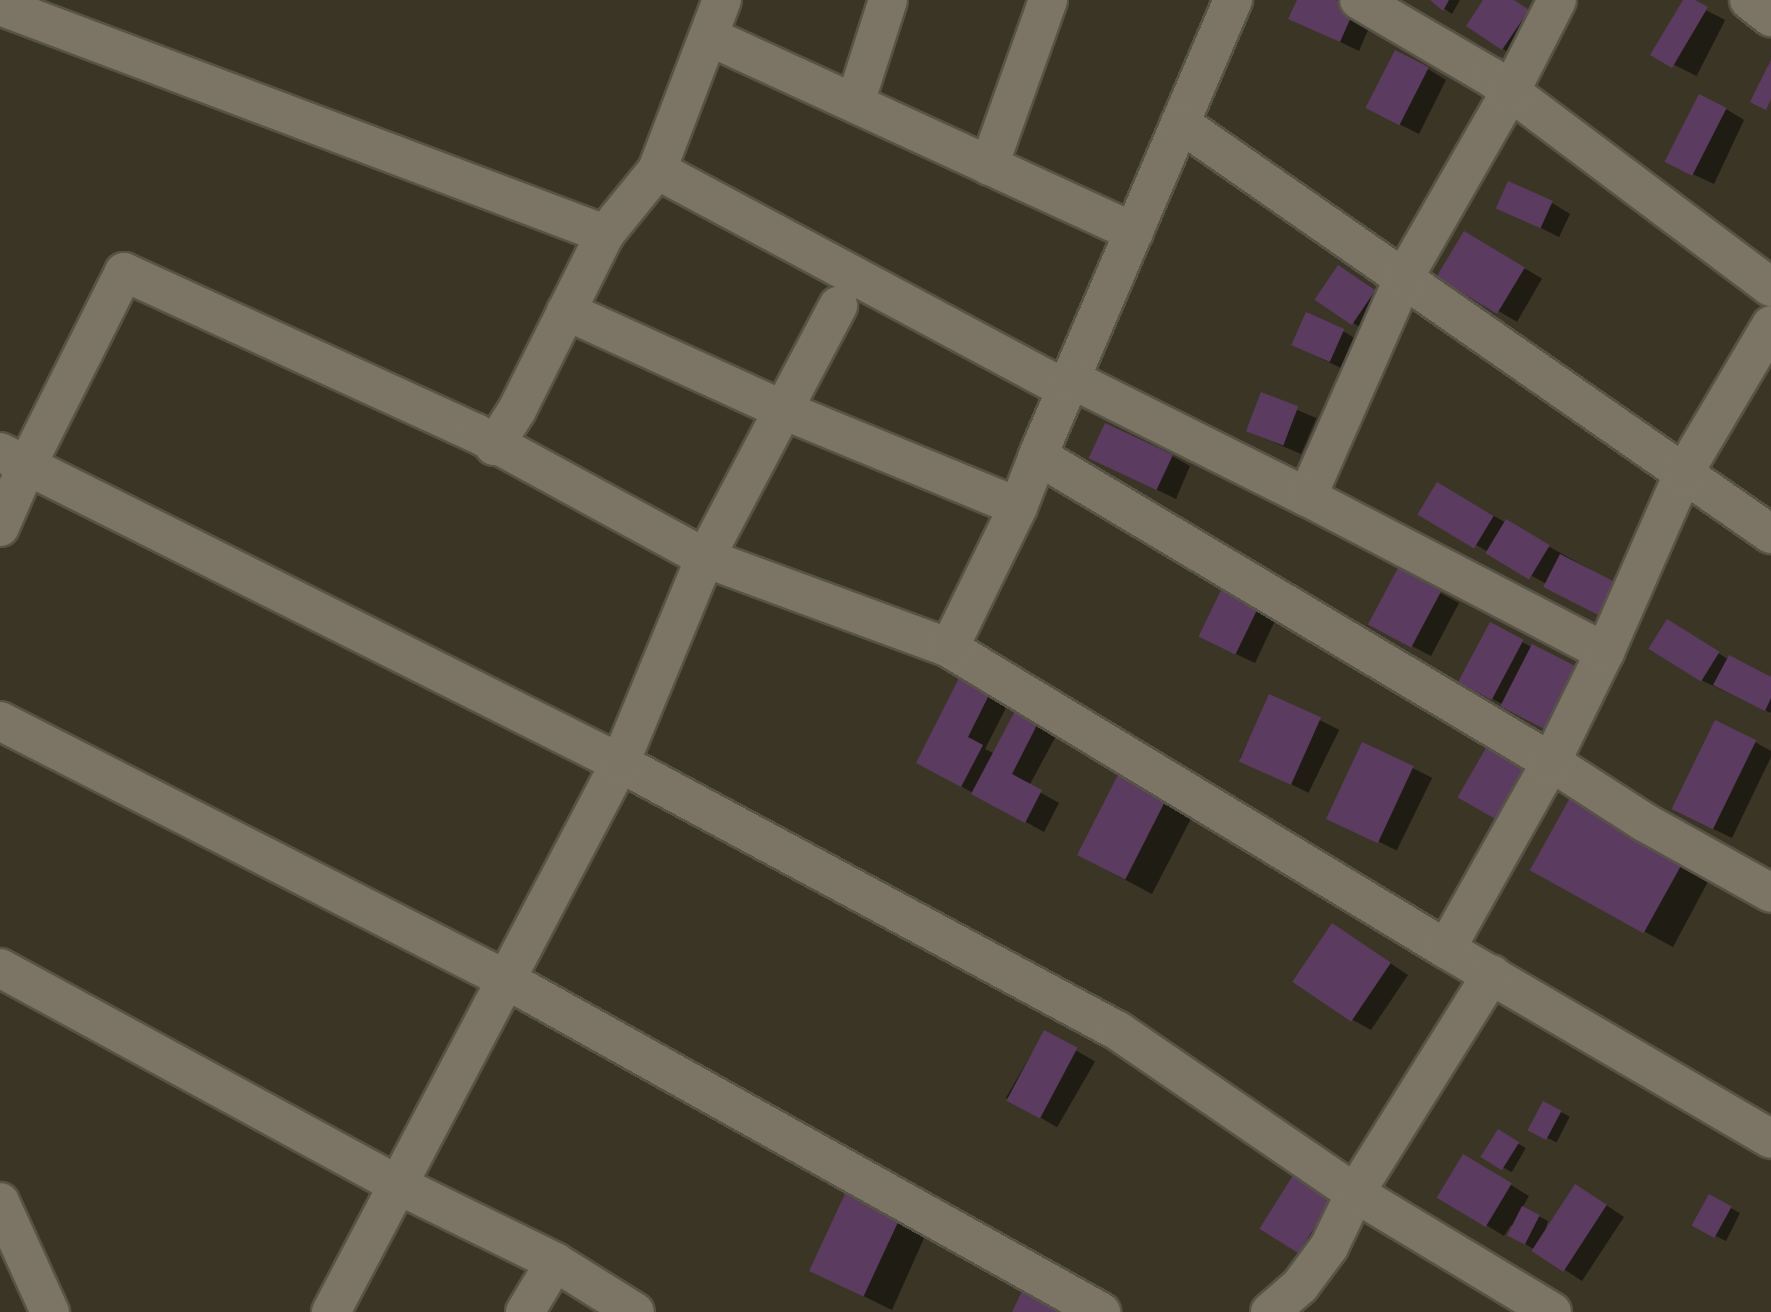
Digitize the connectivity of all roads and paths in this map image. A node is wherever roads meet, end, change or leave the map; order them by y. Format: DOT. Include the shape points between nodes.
graph roads {
  1 [pos="722,0"];
  2 [pos="888,0"];
  3 [pos="1048,0"];
  4 [pos="1233,0"];
  5 [pos="1359,0"];
  6 [pos="1557,0"];
  7 [pos="1749,0"];
  8 [pos="0,6"];
  9 [pos="1771,17"];
  10 [pos="710,37"];
  11 [pos="1510,92"];
  12 [pos="855,103"];
  13 [pos="1180,123"];
  14 [pos="989,166"];
  15 [pos="657,170"];
  16 [pos="1134,232"];
  17 [pos="605,234"];
  18 [pos="1403,279"];
  19 [pos="1771,287"];
  20 [pos="838,306"];
  21 [pos="566,311"];
  22 [pos="1771,325"];
  23 [pos="1069,384"];
  24 [pos="783,410"];
  25 [pos="494,446"];
  26 [pos="1038,456"];
  27 [pos="13,458"];
  28 [pos="1683,474"];
  29 [pos="1307,497"];
  30 [pos="1018,507"];
  31 [pos="0,527"];
  32 [pos="1771,534"];
  33 [pos="705,558"];
  34 [pos="949,648"];
  35 [pos="1605,652"];
  36 [pos="0,721"];
  37 [pos="1551,762"];
  38 [pos="620,763"];
  39 [pos="1771,893"];
  40 [pos="1446,949"];
  41 [pos="0,968"];
  42 [pos="1492,974"];
  43 [pos="505,979"];
  44 [pos="1771,1139"];
  45 [pos="398,1185"];
  46 [pos="1355,1193"];
  47 [pos="0,1202"];
  48 [pos="555,1262"];
  49 [pos="50,1312"];
  50 [pos="331,1312"];
  51 [pos="525,1312"];
  52 [pos="635,1312"];
  53 [pos="1101,1312"];
  54 [pos="1270,1312"];
  55 [pos="1552,1312"];
  1 -- 10 [label="street"];
  2 -- 12 [label="street"];
  3 -- 14 [label="street"];
  4 -- 13 [label="street"];
  5 -- 11 [label="street"];
  6 -- 11 [label="street"];
  7 -- 9 [label="street"];
  8 -- 17 [label="street"];
  10 -- 12 [label="street"];
  10 -- 15 [label="street"];
  11 -- 18 [label="street"];
  11 -- 19 [label="street"];
  12 -- 14 [label="street"];
  13 -- 16 [label="street"];
  13 -- 18 [label="street"];
  14 -- 16 [label="street"];
  15 -- 17 [label="street"];
  15 -- 23 [label="street"];
  16 -- 23 [label="street"];
  17 -- 21 [label="street"];
  18 -- 28 [label="street"];
  18 -- 29 [label="street"];
  20 -- 24 [label="street"];
  21 -- 24 [label="street"];
  21 -- 25 [label="street"];
  22 -- 28 [label="street"];
  23 -- 26 [label="street"];
  23 -- 29 [label="street"];
  24 -- 30 [label="street"];
  24 -- 33 [label="street"];
  25 -- 27 [label="street" via="476,433 124,272"];
  25 -- 33 [label="street"];
  26 -- 30 [label="street"];
  26 -- 37 [label="street"];
  27 -- 31 [label="street"];
  27 -- 38 [label="street"];
  28 -- 32 [label="street"];
  28 -- 35 [label="street"];
  29 -- 35 [label="street"];
  30 -- 34 [label="street"];
  33 -- 34 [label="street"];
  33 -- 38 [label="street"];
  34 -- 40 [label="street"];
  35 -- 37 [label="street"];
  36 -- 43 [label="street"];
  37 -- 39 [label="street"];
  37 -- 40 [label="street"];
  38 -- 43 [label="street"];
  38 -- 46 [label="street" via="1118,1031"];
  40 -- 42 [label="street"];
  41 -- 45 [label="street"];
  42 -- 44 [label="street"];
  42 -- 46 [label="street"];
  43 -- 45 [label="street"];
  43 -- 53 [label="street"];
  45 -- 48 [label="street"];
  45 -- 50 [label="street"];
  46 -- 54 [label="street" via="1329,1247 1300,1286"];
  46 -- 55 [label="street"];
  47 -- 49 [label="street"];
  48 -- 51 [label="street"];
  48 -- 52 [label="street"];
}
